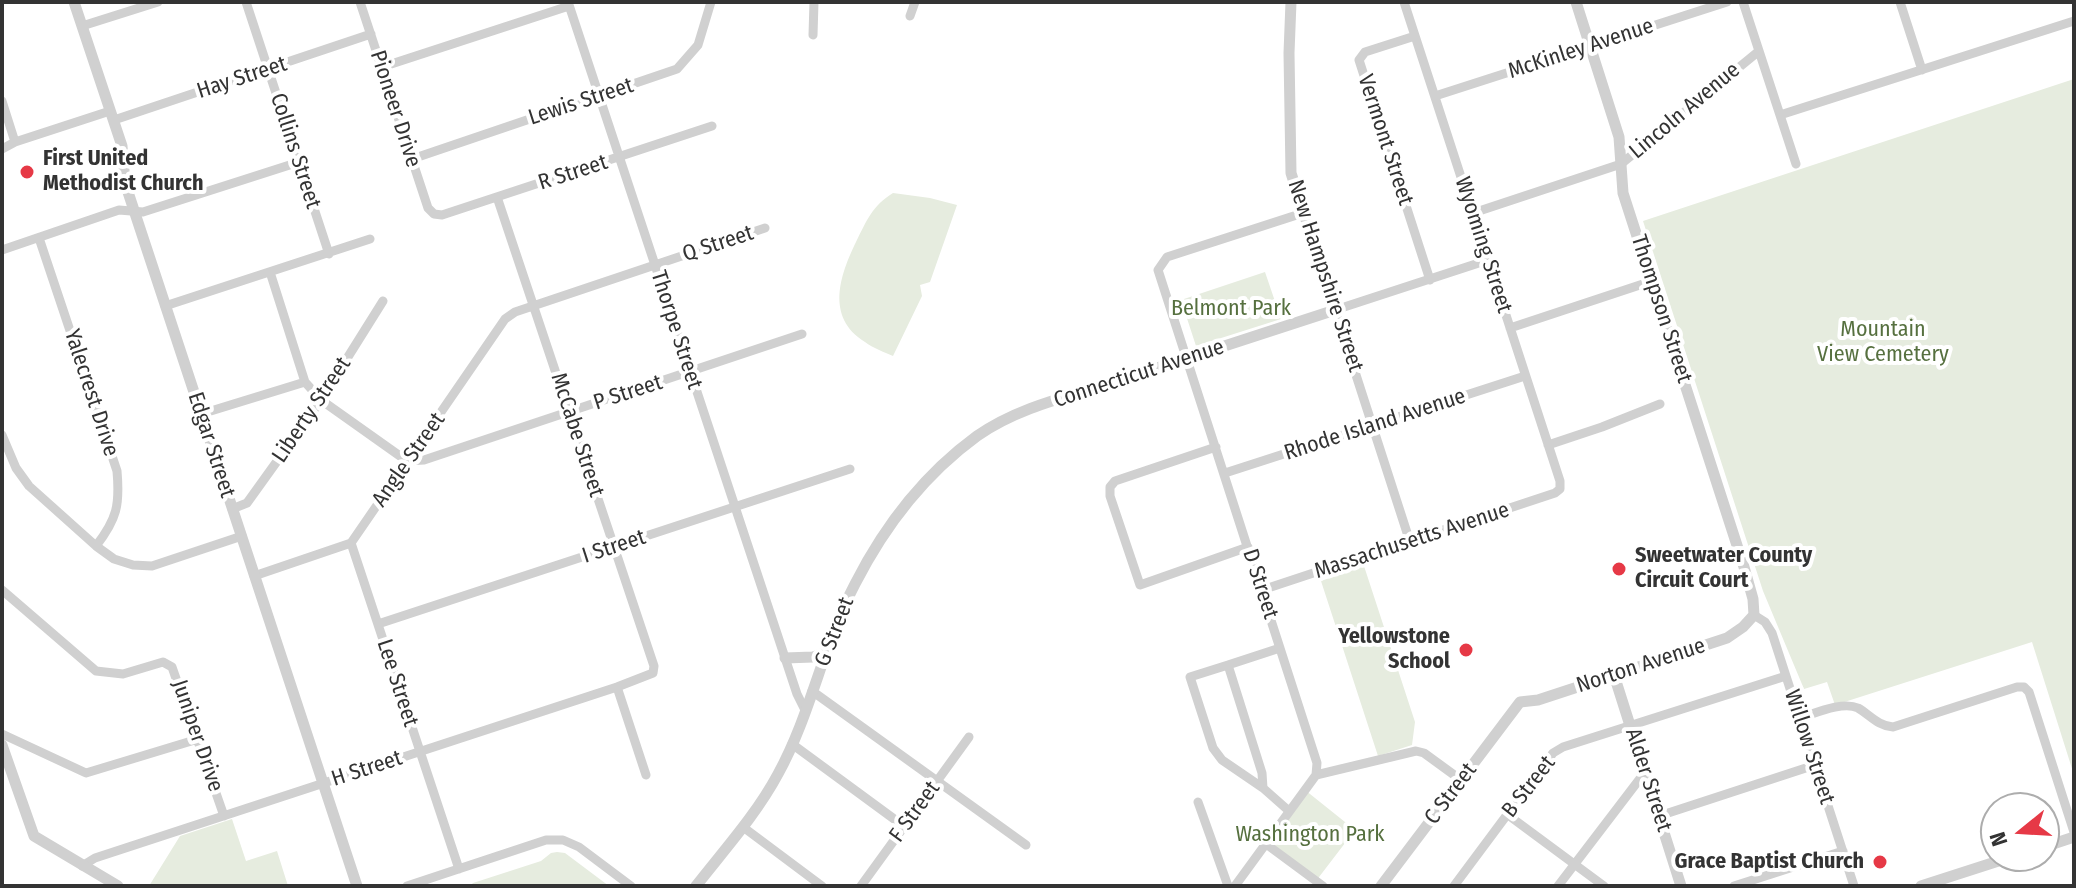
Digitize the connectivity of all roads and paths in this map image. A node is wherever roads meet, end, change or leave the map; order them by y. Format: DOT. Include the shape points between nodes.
graph roads {
  1 [pos="74,2"];
  2 [pos="158,2"];
  3 [pos="246,2"];
  4 [pos="360,2"];
  5 [pos="814,2"];
  6 [pos="915,2"];
  7 [pos="1291,2"];
  8 [pos="1404,2"];
  9 [pos="1576,2"];
  10 [pos="1727,2"];
  11 [pos="1743,2"];
  12 [pos="1900,2"];
  13 [pos="708,3"];
  14 [pos="569,4"];
  15 [pos="910,16"];
  16 [pos="2074,21"];
  17 [pos="82,26"];
  18 [pos="371,34"];
  19 [pos="813,35"];
  20 [pos="1415,36"];
  21 [pos="1590,47"];
  22 [pos="1759,51"];
  23 [pos="382,67"];
  24 [pos="268,69"];
  25 [pos="1922,70"];
  26 [pos="599,96"];
  27 [pos="1435,96"];
  28 [pos="2,101"];
  29 [pos="112,115"];
  30 [pos="1780,115"];
  31 [pos="712,126"];
  32 [pos="15,142"];
  33 [pos="2,149"];
  34 [pos="620,158"];
  35 [pos="412,159"];
  36 [pos="299,162"];
  37 [pos="1621,164"];
  38 [pos="1796,164"];
  39 [pos="497,197"];
  40 [pos="133,209"];
  41 [pos="1303,213"];
  42 [pos="1473,213"];
  43 [pos="434,214"];
  44 [pos="765,228"];
  45 [pos="39,238"];
  46 [pos="370,239"];
  47 [pos="2,250"];
  48 [pos="329,254"];
  49 [pos="1488,260"];
  50 [pos="654,265"];
  51 [pos="270,272"];
  52 [pos="1430,280"];
  53 [pos="1652,281"];
  54 [pos="383,301"];
  55 [pos="534,305"];
  56 [pos="165,306"];
  57 [pos="1335,310"];
  58 [pos="1510,328"];
  59 [pos="802,334"];
  60 [pos="1188,358"];
  61 [pos="690,372"];
  62 [pos="1525,376"];
  63 [pos="305,382"];
  64 [pos="321,400"];
  65 [pos="1660,404"];
  66 [pos="570,412"];
  67 [pos="201,414"];
  68 [pos="1018,414"];
  69 [pos="1372,426"];
  70 [pos="2,435"];
  71 [pos="1548,445"];
  72 [pos="1216,447"];
  73 [pos="407,461"];
  74 [pos="850,469"];
  75 [pos="1225,473"];
  76 [pos="1560,489"];
  77 [pos="735,507"];
  78 [pos="232,509"];
  79 [pos="242,536"];
  80 [pos="1410,542"];
  81 [pos="351,543"];
  82 [pos="96,546"];
  83 [pos="615,547"];
  84 [pos="1248,547"];
  85 [pos="254,576"];
  86 [pos="2,590"];
  87 [pos="1262,590"];
  88 [pos="1754,615"];
  89 [pos="378,624"];
  90 [pos="1280,648"];
  91 [pos="828,652"];
  92 [pos="785,658"];
  93 [pos="1228,665"];
  94 [pos="653,673"];
  95 [pos="1614,675"];
  96 [pos="1786,676"];
  97 [pos="617,687"];
  98 [pos="812,691"];
  99 [pos="1520,702"];
  100 [pos="805,710"];
  101 [pos="1800,718"];
  102 [pos="1630,725"];
  103 [pos="2,734"];
  104 [pos="969,737"];
  105 [pos="198,739"];
  106 [pos="792,744"];
  107 [pos="2,745"];
  108 [pos="420,752"];
  109 [pos="1815,765"];
  110 [pos="1645,772"];
  111 [pos="646,775"];
  112 [pos="1316,775"];
  113 [pos="1461,780"];
  114 [pos="937,782"];
  115 [pos="323,784"];
  116 [pos="1263,788"];
  117 [pos="1198,802"];
  118 [pos="1289,811"];
  119 [pos="1508,815"];
  120 [pos="224,816"];
  121 [pos="1659,816"];
  122 [pos="743,827"];
  123 [pos="905,827"];
  124 [pos="2074,835"];
  125 [pos="1266,844"];
  126 [pos="1026,845"];
  127 [pos="1843,851"];
  128 [pos="1574,864"];
  129 [pos="82,866"];
  130 [pos="1980,867"];
  131 [pos="459,869"];
  132 [pos="118,886"];
  133 [pos="357,886"];
  134 [pos="407,886"];
  135 [pos="631,886"];
  136 [pos="696,886"];
  137 [pos="822,886"];
  138 [pos="861,886"];
  139 [pos="1228,886"];
  140 [pos="1235,886"];
  141 [pos="1323,886"];
  142 [pos="1381,886"];
  143 [pos="1454,886"];
  144 [pos="1558,886"];
  145 [pos="1604,886"];
  146 [pos="1681,886"];
  147 [pos="1734,886"];
  148 [pos="1854,886"];
  149 [pos="1921,886"];
  1 -- 17 [label="street, Edgar Street"];
  2 -- 17 [label="street"];
  3 -- 24 [label="street, Collins Street"];
  4 -- 18 [label="street, Pioneer Drive"];
  5 -- 19 [label="street"];
  6 -- 15 [label="street"];
  7 -- 41 [label="street, New Hampshire Street" via="1291,173"];
  8 -- 20 [label="street, Wyoming Street"];
  9 -- 21 [label="street, Thompson Street"];
  10 -- 21 [label="street, McKinley Avenue"];
  11 -- 22 [label="street"];
  12 -- 25 [label="street"];
  13 -- 26 [label="street, Lewis Street" via="698,45 677,69"];
  14 -- 23 [label="street"];
  14 -- 26 [label="street, Thorpe Street"];
  16 -- 25 [label="street"];
  17 -- 29 [label="street, Edgar Street"];
  18 -- 23 [label="street, Pioneer Drive"];
  18 -- 24 [label="street, Hay Street"];
  20 -- 27 [label="street, Wyoming Street"];
  20 -- 52 [label="street, Vermont Street" via="1365,52 1359,60"];
  21 -- 27 [label="street, McKinley Avenue"];
  21 -- 37 [label="street, Thompson Street" via="1619,137"];
  22 -- 30 [label="street"];
  22 -- 37 [label="street, Lincoln Avenue"];
  23 -- 35 [label="street, Pioneer Drive"];
  24 -- 29 [label="street, Hay Street"];
  24 -- 36 [label="street, Collins Street"];
  25 -- 30 [label="street"];
  26 -- 34 [label="street, Thorpe Street"];
  26 -- 35 [label="street, Lewis Street"];
  27 -- 42 [label="street, Wyoming Street"];
  28 -- 32 [label="street"];
  29 -- 32 [label="street, Hay Street"];
  29 -- 40 [label="street, Edgar Street"];
  30 -- 38 [label="street"];
  31 -- 34 [label="street, R Street"];
  32 -- 33 [label="street, Hay Street"];
  34 -- 39 [label="street, R Street"];
  34 -- 50 [label="street, Thorpe Street"];
  35 -- 43 [label="street, Pioneer Drive"];
  36 -- 40 [label="street" via="143,212"];
  36 -- 48 [label="street, Collins Street"];
  37 -- 42 [label="street, Lincoln Avenue"];
  37 -- 53 [label="street, Thompson Street" via="1623,193"];
  39 -- 43 [label="street, R Street"];
  39 -- 55 [label="street, McCabe Street"];
  40 -- 45 [label="street"];
  40 -- 56 [label="street, Edgar Street"];
  41 -- 57 [label="street, New Hampshire Street"];
  41 -- 60 [label="street, D Street" via="1161,263 1158,270"];
  42 -- 49 [label="street, Wyoming Street"];
  44 -- 50 [label="street, Q Street"];
  45 -- 47 [label="street"];
  45 -- 82 [label="street, Yalecrest Drive" via="117,471 119,501 112,526"];
  46 -- 48 [label="street"];
  48 -- 51 [label="street"];
  49 -- 52 [label="street, Connecticut Avenue"];
  49 -- 58 [label="street, Wyoming Street"];
  50 -- 55 [label="street, Q Street"];
  50 -- 61 [label="street, Thorpe Street"];
  51 -- 56 [label="street"];
  51 -- 63 [label="street"];
  52 -- 57 [label="street, Connecticut Avenue"];
  53 -- 58 [label="street"];
  53 -- 88 [label="street, Thompson Street" via="1744,567"];
  54 -- 64 [label="street, Liberty Street"];
  55 -- 66 [label="street, McCabe Street"];
  55 -- 73 [label="street, Angle Street" via="505,319"];
  56 -- 67 [label="street, Edgar Street"];
  57 -- 60 [label="street, Connecticut Avenue"];
  57 -- 69 [label="street, New Hampshire Street"];
  58 -- 62 [label="street, Wyoming Street"];
  59 -- 61 [label="street, P Street"];
  60 -- 68 [label="street, Connecticut Avenue"];
  60 -- 72 [label="street, D Street"];
  61 -- 66 [label="street, P Street"];
  61 -- 77 [label="street, Thorpe Street"];
  62 -- 69 [label="street, Rhode Island Avenue"];
  62 -- 71 [label="street, Wyoming Street"];
  63 -- 64 [label="street"];
  63 -- 67 [label="street"];
  64 -- 73 [label="street"];
  64 -- 78 [label="street, Liberty Street" via="247,503"];
  65 -- 71 [label="street"];
  66 -- 73 [label="street, P Street"];
  66 -- 83 [label="street, McCabe Street"];
  67 -- 78 [label="street, Edgar Street"];
  68 -- 91 [label="street, G Street" via="977,436 948,460 892,522 853,587"];
  69 -- 75 [label="street, Rhode Island Avenue"];
  69 -- 80 [label="street, New Hampshire Street"];
  70 -- 82 [label="street" via="29,486"];
  71 -- 76 [label="street, Wyoming Street"];
  72 -- 75 [label="street, D Street"];
  72 -- 84 [label="street" via="1115,481 1110,496 1140,585"];
  73 -- 81 [label="street, Angle Street"];
  74 -- 77 [label="street, I Street"];
  75 -- 84 [label="street, D Street"];
  76 -- 80 [label="street, Massachusetts Avenue"];
  77 -- 83 [label="street, I Street"];
  77 -- 92 [label="street, Thorpe Street"];
  78 -- 79 [label="street, Edgar Street"];
  79 -- 82 [label="street" via="152,566 114,559"];
  79 -- 85 [label="street, Edgar Street"];
  80 -- 87 [label="street, Massachusetts Avenue"];
  81 -- 85 [label="street"];
  81 -- 89 [label="street, Lee Street"];
  83 -- 89 [label="street, I Street"];
  83 -- 94 [label="street, McCabe Street"];
  84 -- 87 [label="street, D Street"];
  85 -- 115 [label="street, Edgar Street"];
  86 -- 105 [label="street, Juniper Drive" via="96,671 123,674 163,662 172,667"];
  87 -- 90 [label="street, D Street"];
  88 -- 95 [label="street, Norton Avenue" via="1727,638"];
  88 -- 96 [label="street, Willow Street" via="1772,633"];
  89 -- 108 [label="street, Lee Street"];
  90 -- 93 [label="street"];
  90 -- 112 [label="street, D Street" via="1317,763"];
  91 -- 92 [label="street"];
  91 -- 98 [label="street, G Street"];
  92 -- 100 [label="street, Thorpe Street"];
  93 -- 116 [label="street"];
  93 -- 116 [label="street" via="1190,677 1213,748"];
  94 -- 97 [label="street, H Street"];
  95 -- 99 [label="street, Norton Avenue"];
  95 -- 102 [label="street, Alder Street"];
  96 -- 101 [label="street, Willow Street"];
  96 -- 102 [label="street, B Street"];
  97 -- 108 [label="street, H Street"];
  97 -- 111 [label="street"];
  98 -- 100 [label="street, G Street"];
  98 -- 114 [label="street"];
  99 -- 113 [label="street, C Street"];
  100 -- 106 [label="street, G Street"];
  101 -- 109 [label="street, Willow Street"];
  101 -- 124 [label="street" via="1848,705 1893,727 2024,687"];
  102 -- 110 [label="street, Alder Street"];
  102 -- 119 [label="street, B Street" via="1553,753"];
  103 -- 105 [label="street" via="86,773"];
  104 -- 114 [label="street, F Street"];
  105 -- 120 [label="street, Juniper Drive"];
  106 -- 122 [label="street, G Street" via="779,774"];
  106 -- 123 [label="street"];
  107 -- 129 [label="street" via="34,836"];
  108 -- 115 [label="street, H Street"];
  108 -- 131 [label="street, Lee Street"];
  109 -- 121 [label="street"];
  109 -- 127 [label="street, Willow Street"];
  110 -- 121 [label="street, Alder Street"];
  110 -- 128 [label="street"];
  112 -- 113 [label="street" via="1416,751"];
  112 -- 118 [label="street"];
  113 -- 142 [label="street, C Street"];
  114 -- 123 [label="street, F Street"];
  114 -- 126 [label="street"];
  115 -- 120 [label="street, H Street"];
  115 -- 133 [label="street, Edgar Street"];
  116 -- 118 [label="street"];
  117 -- 139 [label="street"];
  118 -- 125 [label="street"];
  119 -- 128 [label="street"];
  119 -- 143 [label="street, B Street"];
  120 -- 129 [label="street, H Street"];
  121 -- 146 [label="street, Alder Street"];
  122 -- 136 [label="street, G Street"];
  122 -- 137 [label="street"];
  123 -- 138 [label="street, F Street"];
  125 -- 140 [label="street"];
  125 -- 141 [label="street"];
  127 -- 147 [label="street"];
  127 -- 148 [label="street, Willow Street"];
  128 -- 144 [label="street"];
  128 -- 145 [label="street"];
  129 -- 132 [label="street"];
  130 -- 149 [label="street"];
  131 -- 134 [label="street"];
  131 -- 135 [label="street" via="546,840 563,840"];
}
